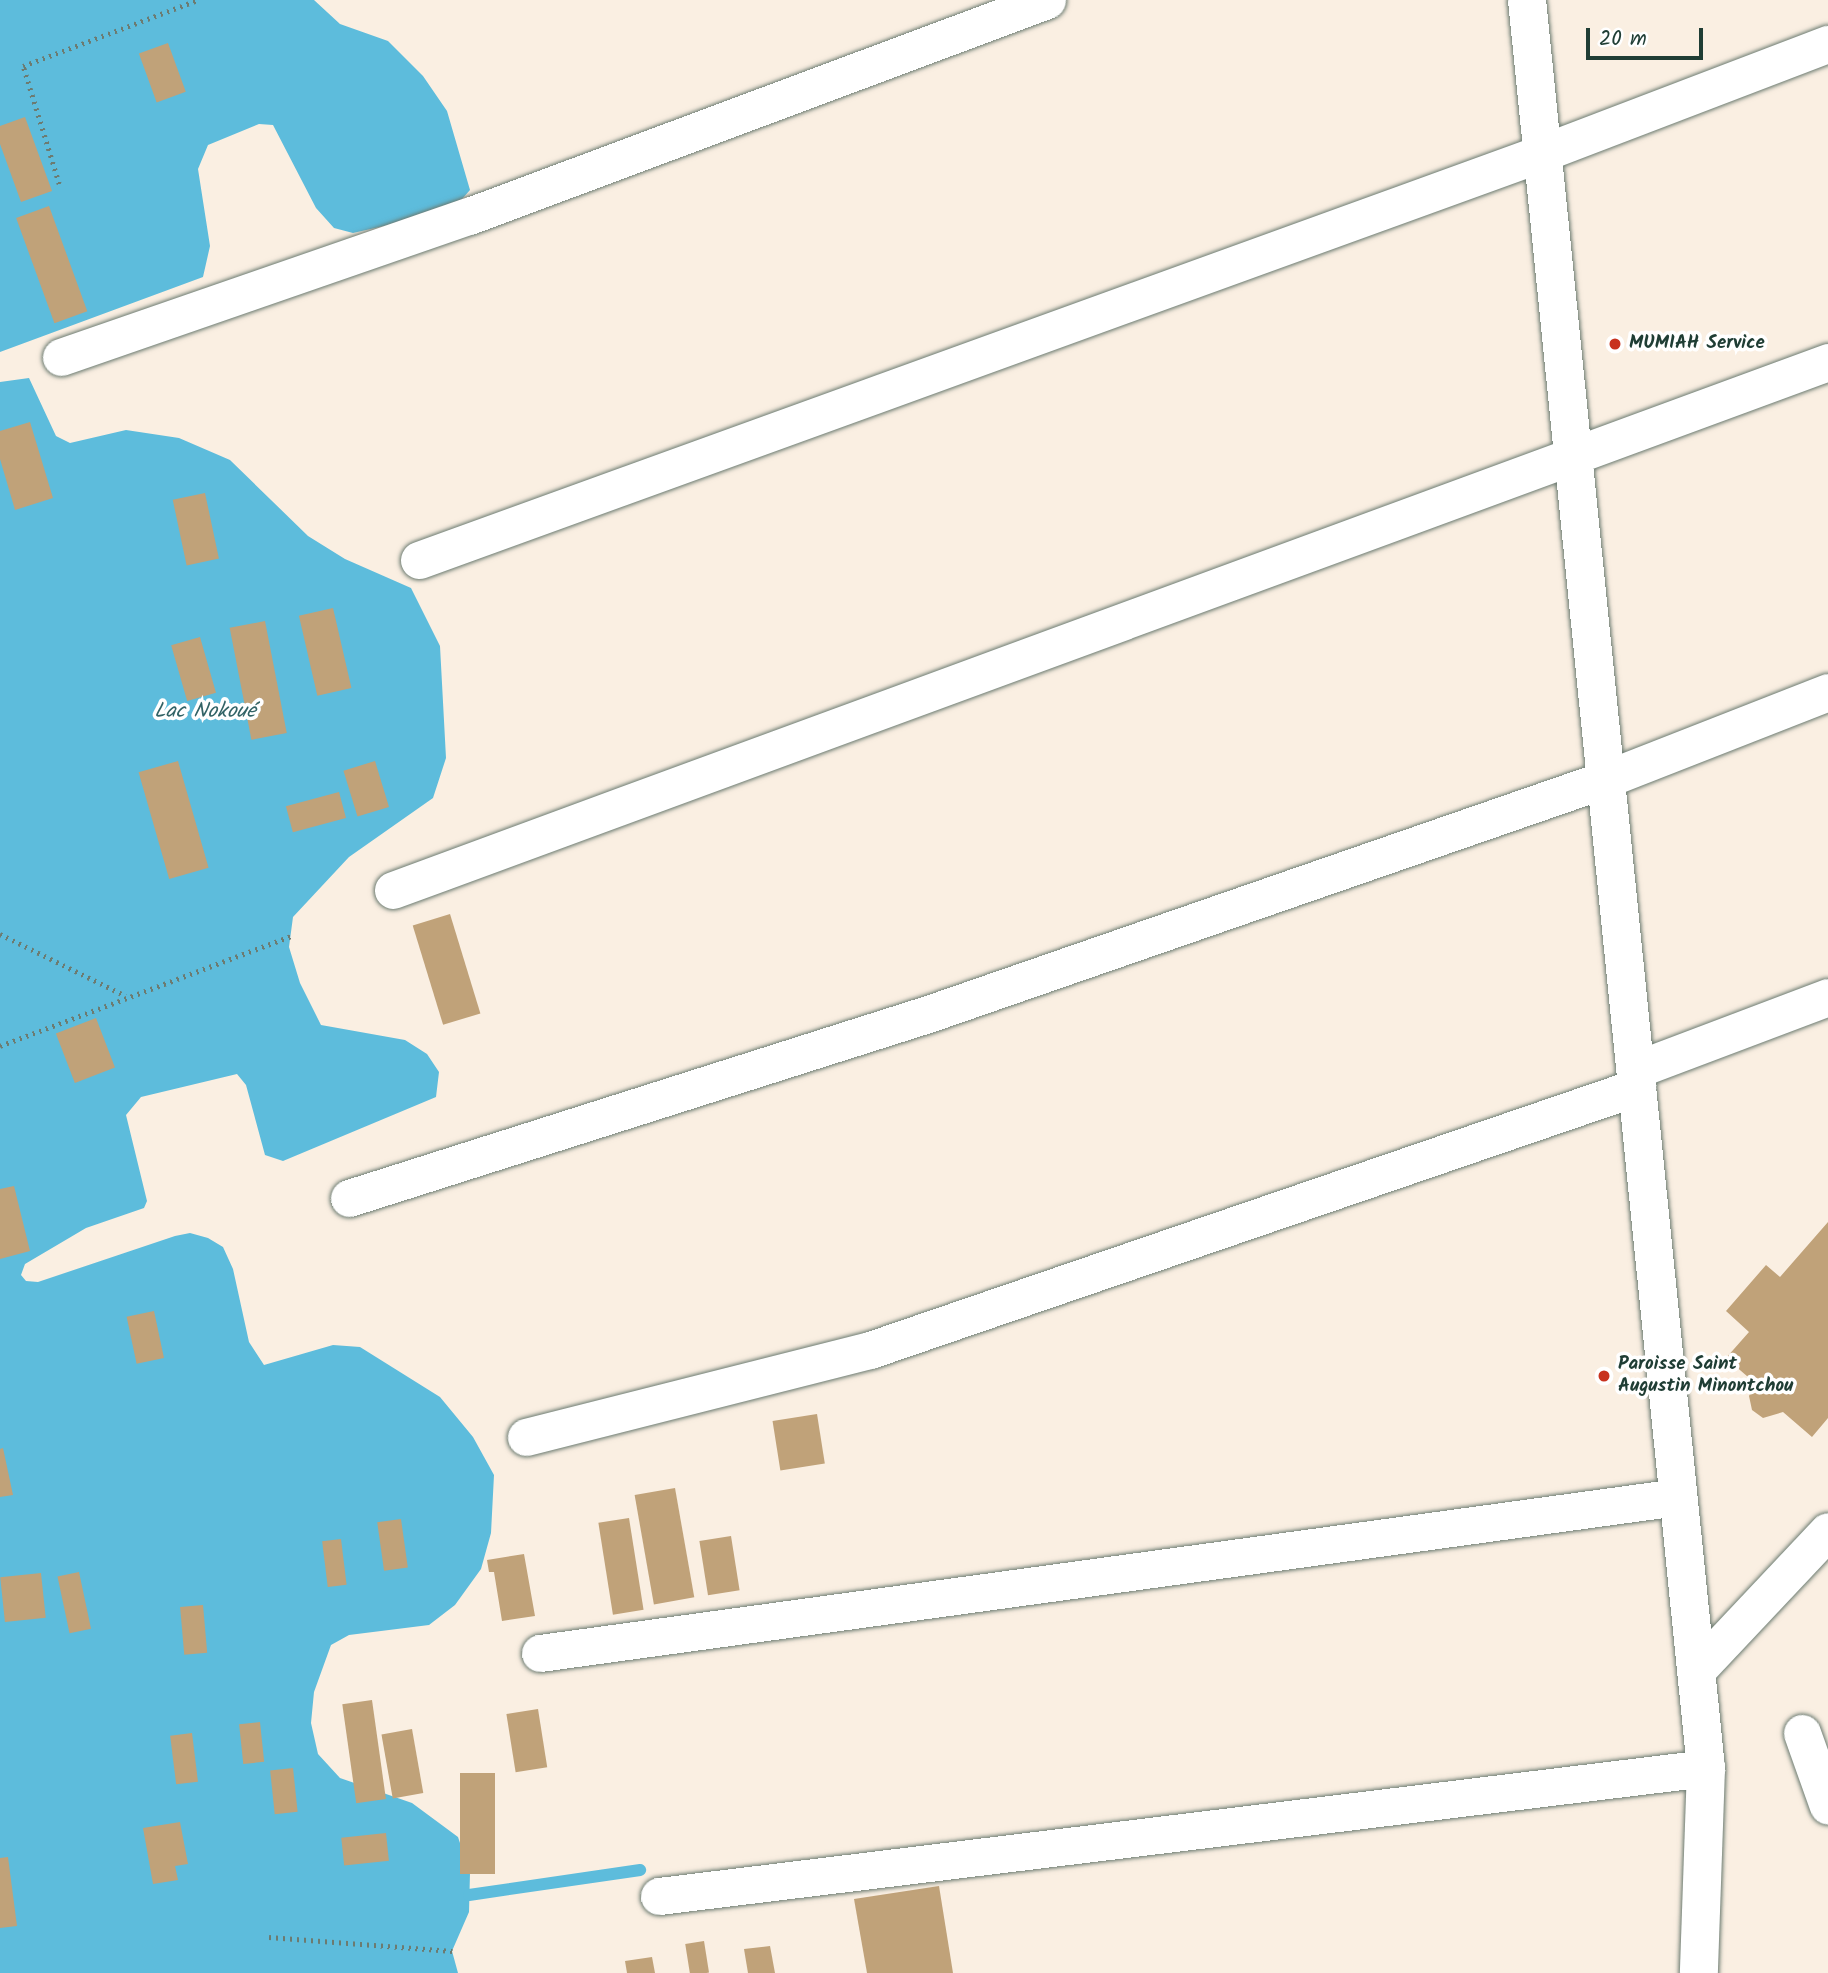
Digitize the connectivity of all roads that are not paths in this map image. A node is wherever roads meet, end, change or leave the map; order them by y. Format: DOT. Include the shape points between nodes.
graph roads {
  1 [pos="1047,0"];
  2 [pos="1527,0"];
  3 [pos="1828,44"];
  4 [pos="1542,153"];
  5 [pos="61,356"];
  6 [pos="1828,362"];
  7 [pos="1573,459"];
  8 [pos="419,560"];
  9 [pos="1828,692"];
  10 [pos="1606,779"];
  11 [pos="393,890"];
  12 [pos="1828,997"];
  13 [pos="1636,1078"];
  14 [pos="349,1198"];
  15 [pos="526,1437"];
  16 [pos="1678,1497"];
  17 [pos="1828,1531"];
  18 [pos="540,1653"];
  19 [pos="1696,1671"];
  20 [pos="1802,1733"];
  21 [pos="1706,1768"];
  22 [pos="1828,1806"];
  23 [pos="659,1896"];
  24 [pos="1699,1973"];
  1 -- 5 [label="street" via="469,216"];
  2 -- 4 [label="street"];
  3 -- 4 [label="street"];
  4 -- 7 [label="street"];
  4 -- 8 [label="street"];
  6 -- 7 [label="street"];
  7 -- 10 [label="street"];
  7 -- 11 [label="street"];
  9 -- 10 [label="street"];
  10 -- 13 [label="street"];
  10 -- 14 [label="street" via="930,1013"];
  12 -- 13 [label="street"];
  13 -- 15 [label="street" via="870,1350"];
  13 -- 16 [label="street"];
  16 -- 18 [label="street"];
  16 -- 19 [label="street"];
  17 -- 19 [label="street"];
  19 -- 21 [label="street"];
  20 -- 22 [label="street"];
  21 -- 23 [label="street"];
  21 -- 24 [label="street"];
}
